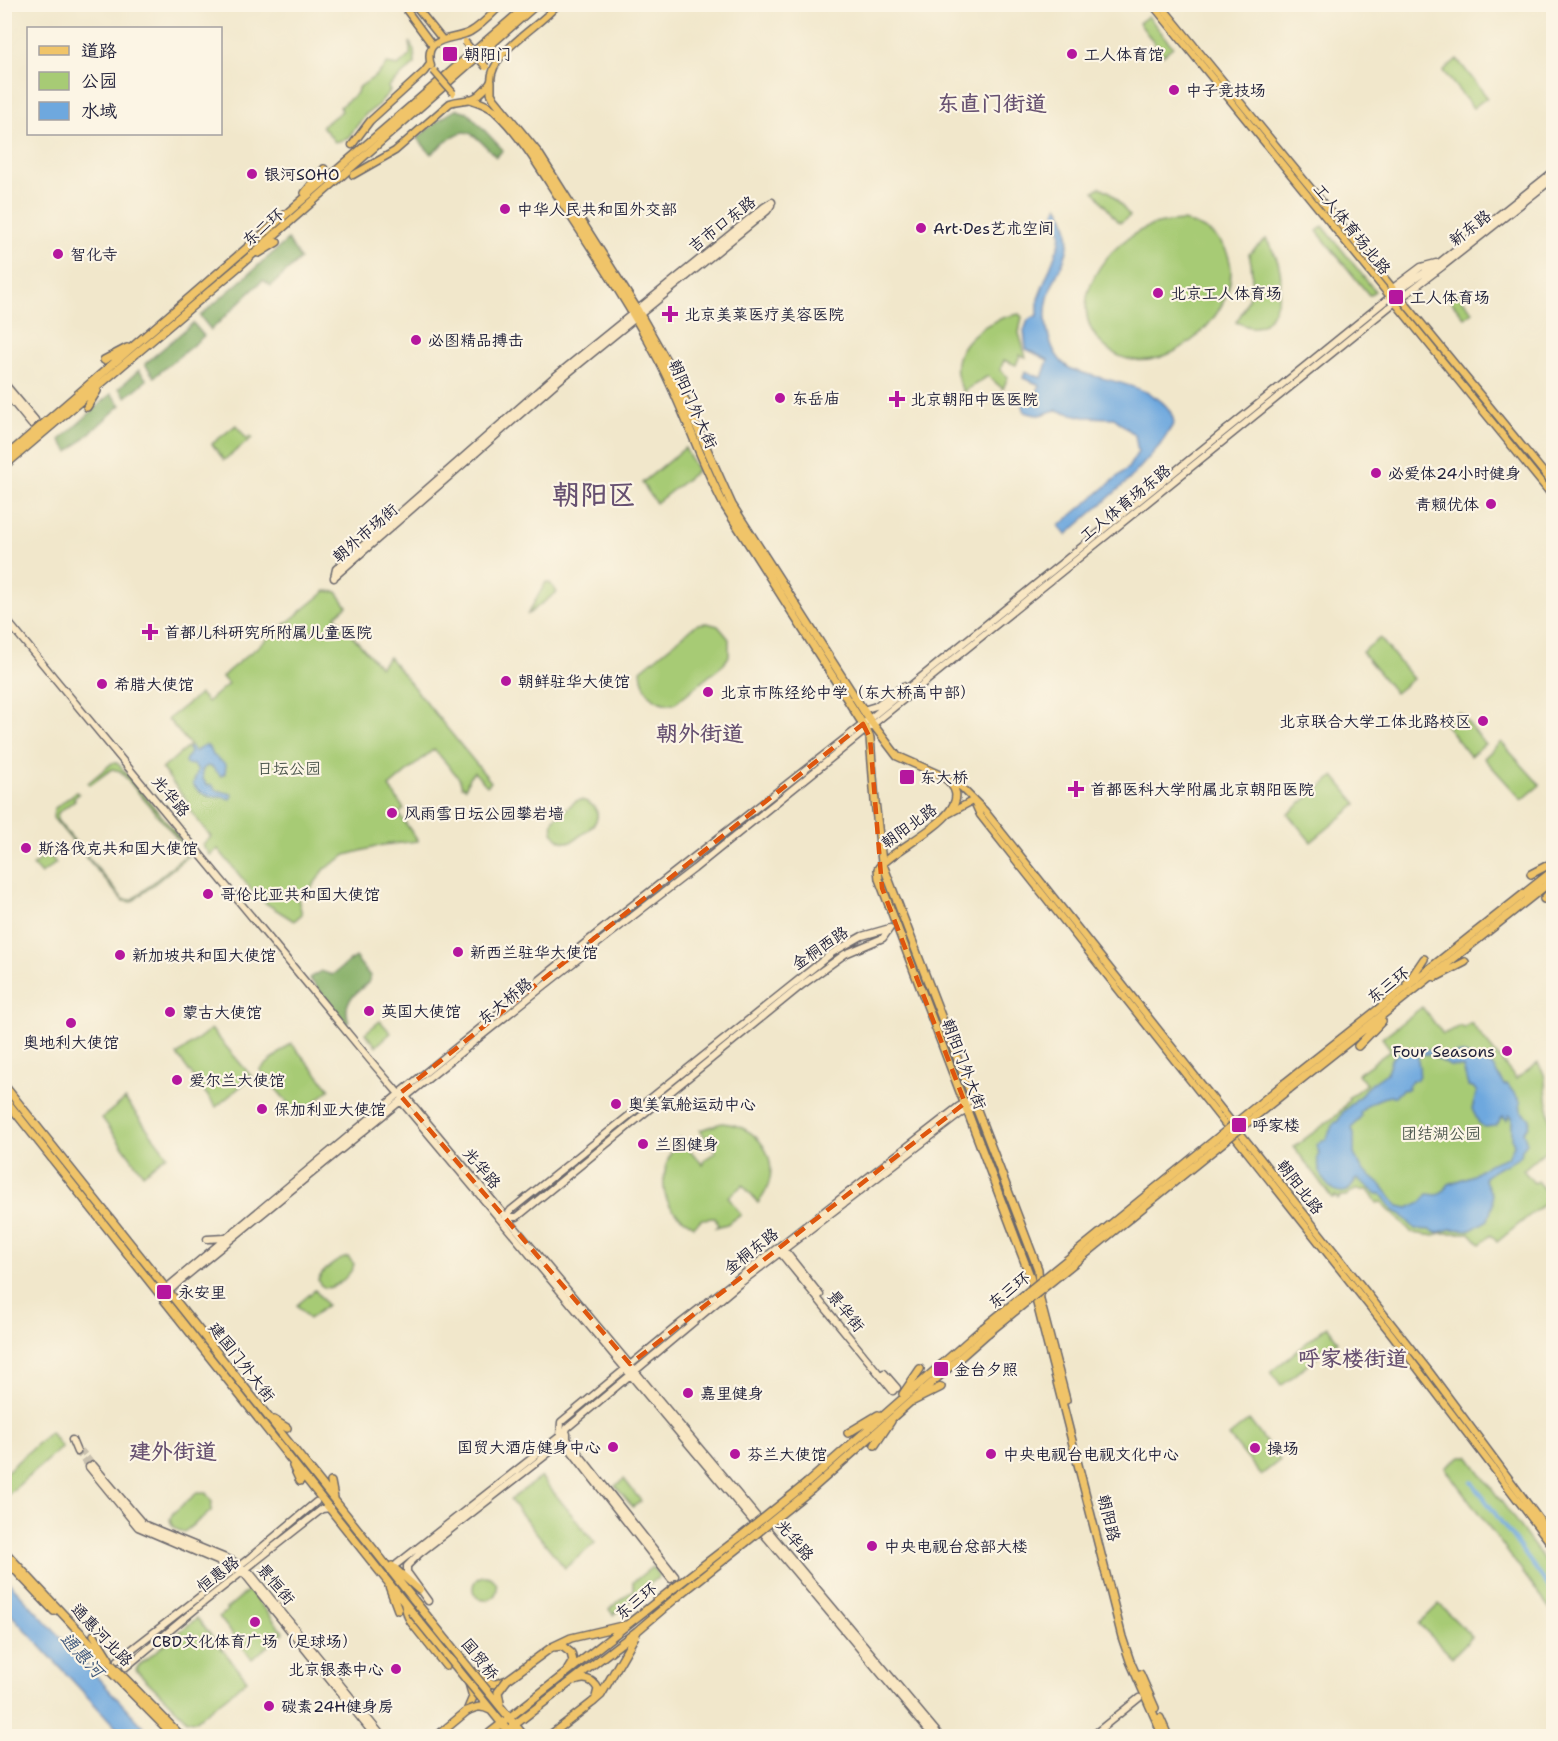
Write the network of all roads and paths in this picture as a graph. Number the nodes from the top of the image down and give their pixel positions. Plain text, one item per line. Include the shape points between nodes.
1 (402, 4) edge
2 (414, 4) edge
3 (502, 4) edge
4 (529, 4) edge
5 (558, 4) edge
6 (1152, 4) edge
7 (1160, 4) edge
8 (543, 5) edge
9 (459, 36) junction
10 (442, 39) junction
11 (433, 46) junction
12 (430, 64) junction
13 (491, 78) junction
14 (461, 99) junction
15 (470, 99) junction
16 (352, 145) dead end
17 (324, 169) dead end
18 (1554, 171) edge
19 (352, 175) dead end
20 (1554, 178) edge
21 (293, 208) junction
22 (277, 242) dead end
23 (237, 268) junction
24 (1397, 293) junction
25 (1392, 300) junction
26 (636, 313) junction
27 (139, 341) junction
28 (104, 360) dead end
29 (4, 383) edge
30 (102, 384) junction
31 (4, 391) edge
32 (87, 406) dead end
33 (4, 458) edge
34 (4, 466) edge
35 (1554, 485) edge
36 (1554, 498) edge
37 (4, 617) edge
38 (917, 680) junction
39 (863, 710) junction
40 (868, 724) junction
41 (948, 780) junction
42 (974, 800) junction
43 (950, 813) junction
44 (882, 862) junction
45 (1554, 862) edge
46 (1554, 870) edge
47 (1532, 874) dead end
48 (1554, 879) edge
49 (1554, 888) edge
50 (1544, 899) dead end
51 (1424, 959) dead end
52 (1465, 962) dead end
53 (1421, 986) junction
54 (1403, 991) junction
55 (1398, 1004) junction
56 (1358, 1046) dead end
57 (4, 1084) edge
58 (1287, 1086) junction
59 (402, 1097) junction
60 (4, 1098) edge
61 (973, 1099) junction
62 (968, 1107) junction
63 (506, 1217) junction
64 (226, 1238) junction
65 (207, 1239) dead end
66 (780, 1249) junction
67 (165, 1292) junction
68 (1038, 1302) junction
69 (629, 1369) junction
70 (920, 1369) dead end
71 (941, 1387) dead end
72 (895, 1390) dead end
73 (898, 1406) junction
74 (268, 1417) junction
75 (561, 1422) junction
76 (287, 1428) dead end
77 (567, 1428) junction
78 (848, 1433) dead end
79 (561, 1439) junction
80 (875, 1445) dead end
81 (288, 1455) junction
82 (91, 1466) tunnel mouth
83 (300, 1481) dead end
84 (331, 1482) dead end
85 (809, 1486) junction
86 (334, 1500) junction
87 (316, 1502) dead end
88 (331, 1508) junction
89 (307, 1509) junction
90 (285, 1539) junction
91 (1554, 1539) edge
92 (1554, 1548) edge
93 (4, 1551) edge
94 (377, 1552) junction
95 (4, 1558) edge
96 (397, 1564) dead end
97 (238, 1566) junction
98 (244, 1570) junction
99 (386, 1578) junction
100 (419, 1590) dead end
101 (414, 1600) joint
102 (428, 1601) dead end
103 (404, 1602) junction
104 (398, 1610) dead end
105 (411, 1611) joint
106 (629, 1625) junction
107 (74, 1629) junction
108 (638, 1631) junction
109 (94, 1635) dead end
110 (147, 1638) junction
111 (552, 1647) junction
112 (136, 1658) junction
113 (118, 1660) dead end
114 (446, 1666) dead end
115 (126, 1667) dead end
116 (470, 1669) junction
117 (117, 1671) junction
118 (467, 1679) junction
119 (507, 1680) junction
120 (559, 1680) junction
121 (565, 1687) junction
122 (1142, 1698) junction
123 (593, 1702) junction
124 (467, 1711) junction
125 (503, 1711) junction
126 (496, 1715) junction
127 (521, 1734) edge
128 (549, 1735) edge
129 (512, 1736) edge
130 (174, 1737) edge
131 (183, 1737) edge
132 (375, 1737) edge
133 (382, 1737) edge
134 (437, 1737) edge
135 (486, 1737) edge
136 (500, 1737) edge
137 (531, 1737) edge
138 (933, 1737) edge
139 (940, 1737) edge
140 (1092, 1737) edge
141 (1098, 1737) edge
142 (1163, 1737) edge
143 (1168, 1737) edge

1 - 11 main road
2 - 10 main road
3 - 9 main road via 478,26
4 - 21 highway, 东二环
5 - 13 main road via 496,61
6 - 25 main road, 工人体育场北路
7 - 24 main road, 工人体育场北路
8 - 23 highway, 东二环
9 - 10 main road
9 - 13 main road, bridge
10 - 11 main road
11 - 12 main road
12 - 14 main road, bridge
12 - 16 main road via 370,121
13 - 15 main road
13 - 26 highway, 朝阳门外大街 via 494,99 539,154
14 - 15 main road
14 - 19 main road via 450,103 395,151
15 - 26 highway, 朝阳门外大街 via 494,110 527,151
17 - 21 highway
18 - 24 main road, 新东路 via 1440,262 1421,267
20 - 24 main road, 新东路
21 - 27 highway, 东二环
22 - 23 highway
23 - 30 highway, 东二环
24 - 25 main road
24 - 35 main road, 工人体育场北路
25 - 36 main road, 工人体育场北路
25 - 38 main road, 工人体育场东路
25 - 40 main road, 工人体育场东路
26 - 26 main road, 吉市口东路 via 767,211 772,202 764,207
26 - 26 main road, 朝外市场街 via 553,378 336,569 333,578
26 - 39 highway, 朝阳门外大街 via 671,369 732,506
26 - 40 highway, 朝阳门外大街 via 724,505
27 - 28 highway
27 - 33 highway, 东二环
29 - 31 main road via 33,422
30 - 32 highway
30 - 34 highway, 东二环
37 - 59 main road, 光华路
38 - 39 main road via 872,709
38 - 40 main road, 工人体育场东路
39 - 40 highway, 朝阳门外大街
40 - 41 highway, 朝阳北路 via 897,756
40 - 44 highway, 朝阳门外大街
40 - 59 main road, 东大桥路 via 694,869
41 - 42 main road, 朝阳北路
41 - 43 highway, 朝阳北路 via 957,799
42 - 43 main road
42 - 91 main road, 朝阳北路 via 1404,1339
42 - 92 main road, 朝阳北路 via 985,822 1392,1335
43 - 44 highway, 朝阳北路
44 - 61 highway, 朝阳门外大街
44 - 62 highway, 朝阳门外大街 via 878,869 882,888
45 - 47 highway
46 - 54 highway, 东三环
48 - 53 highway, 东三环
49 - 50 highway
51 - 54 highway
52 - 53 highway
53 - 55 highway, 东三环
54 - 58 highway, 东三环
55 - 56 highway
55 - 58 highway, 东三环
57 - 67 highway, 建国门外大街
58 - 73 highway, 东三环, bridge
59 - 63 main road, 光华路
59 - 64 main road, 东大桥路
59 - 67 main road, 东大桥路
59 - 69 main road, 光华路
60 - 67 highway, 建国门外大街
61 - 62 main road, 金桐东路
61 - 68 highway, 朝阳门外大街 via 1038,1269
62 - 66 main road, 金桐东路
62 - 68 highway, 朝阳门外大街
63 - 63 main road, 金桐西路 via 517,1217 811,978 850,951 883,938 890,928 862,936 832,952
63 - 69 main road, 光华路
64 - 65 main road
64 - 67 main road, 东大桥路
66 - 69 main road, 金桐东路
66 - 72 main road, 景华街
67 - 74 highway, 建国门外大街
67 - 81 highway, 建国门外大街
68 - 122 highway, 朝阳路 via 1122,1637
68 - 143 highway, 朝阳路 via 1125,1636
69 - 75 main road, 金桐东路
69 - 77 main road, 金桐东路
69 - 138 main road, 光华路
69 - 139 main road, 光华路
70 - 73 highway
71 - 73 highway
73 - 78 highway
73 - 80 highway
73 - 85 highway, 东三环
74 - 76 highway
74 - 86 highway, 建国门外大街
75 - 77 main road
75 - 79 main road
77 - 79 main road
77 - 79 main road via 567,1439 673,1577
79 - 96 main road
79 - 102 main road via 407,1566 407,1572
81 - 83 highway
81 - 88 highway, 建国门外大街
82 - 97 main road, 景恒街 via 143,1524
84 - 86 highway
85 - 106 highway, 东三环, bridge
85 - 108 highway, 东三环, bridge
86 - 94 highway, 建国门外大街
87 - 89 main road, 恒惠路
88 - 90 main road, 恒惠路 via 322,1509
88 - 99 highway, 建国门外大街
89 - 90 main road via 309,1517
89 - 97 main road, 恒惠路
90 - 98 main road, 恒惠路
93 - 107 highway, 通惠河北路
94 - 100 highway
94 - 101 highway, 建国门外大街
95 - 107 highway, 通惠河北路
97 - 98 main road, 景恒街
97 - 110 main road, 恒惠路
98 - 112 main road, 恒惠路
98 - 132 main road, 景恒街
98 - 133 main road, 景恒街
99 - 103 highway, 建国门外大街
99 - 104 highway
101 - 116 highway, 国贸桥, bridge
103 - 105 highway, 建国门外大街
103 - 114 highway via 411,1622
105 - 118 highway, 国贸桥, bridge
106 - 111 highway, bridge via 571,1638
106 - 120 highway, 东三环, bridge
107 - 117 highway, 通惠河北路
107 - 130 highway, 通惠河北路
108 - 121 highway, 东三环, bridge
108 - 123 highway, bridge via 601,1695
109 - 117 highway
110 - 112 main road via 131,1653
110 - 113 main road, 恒惠路
111 - 119 highway
111 - 120 highway, bridge via 565,1647 573,1657
112 - 115 main road, 恒惠路
116 - 119 highway, bridge via 488,1683
116 - 125 highway, 国贸桥, bridge
117 - 131 highway, 通惠河北路
118 - 124 highway, bridge via 473,1697
118 - 126 highway, 国贸桥, bridge
119 - 125 highway, bridge via 498,1692
120 - 135 highway, 东三环, bridge
121 - 123 highway, bridge via 576,1680 590,1680 598,1689
121 - 136 highway, 东三环, bridge
122 - 140 main road
122 - 141 main road
122 - 142 highway, 朝阳路
123 - 128 highway
124 - 126 highway, bridge via 477,1706
124 - 134 highway
125 - 127 highway, 国贸桥, bridge
126 - 129 highway, 国贸桥, bridge
127 - 137 highway, bridge

